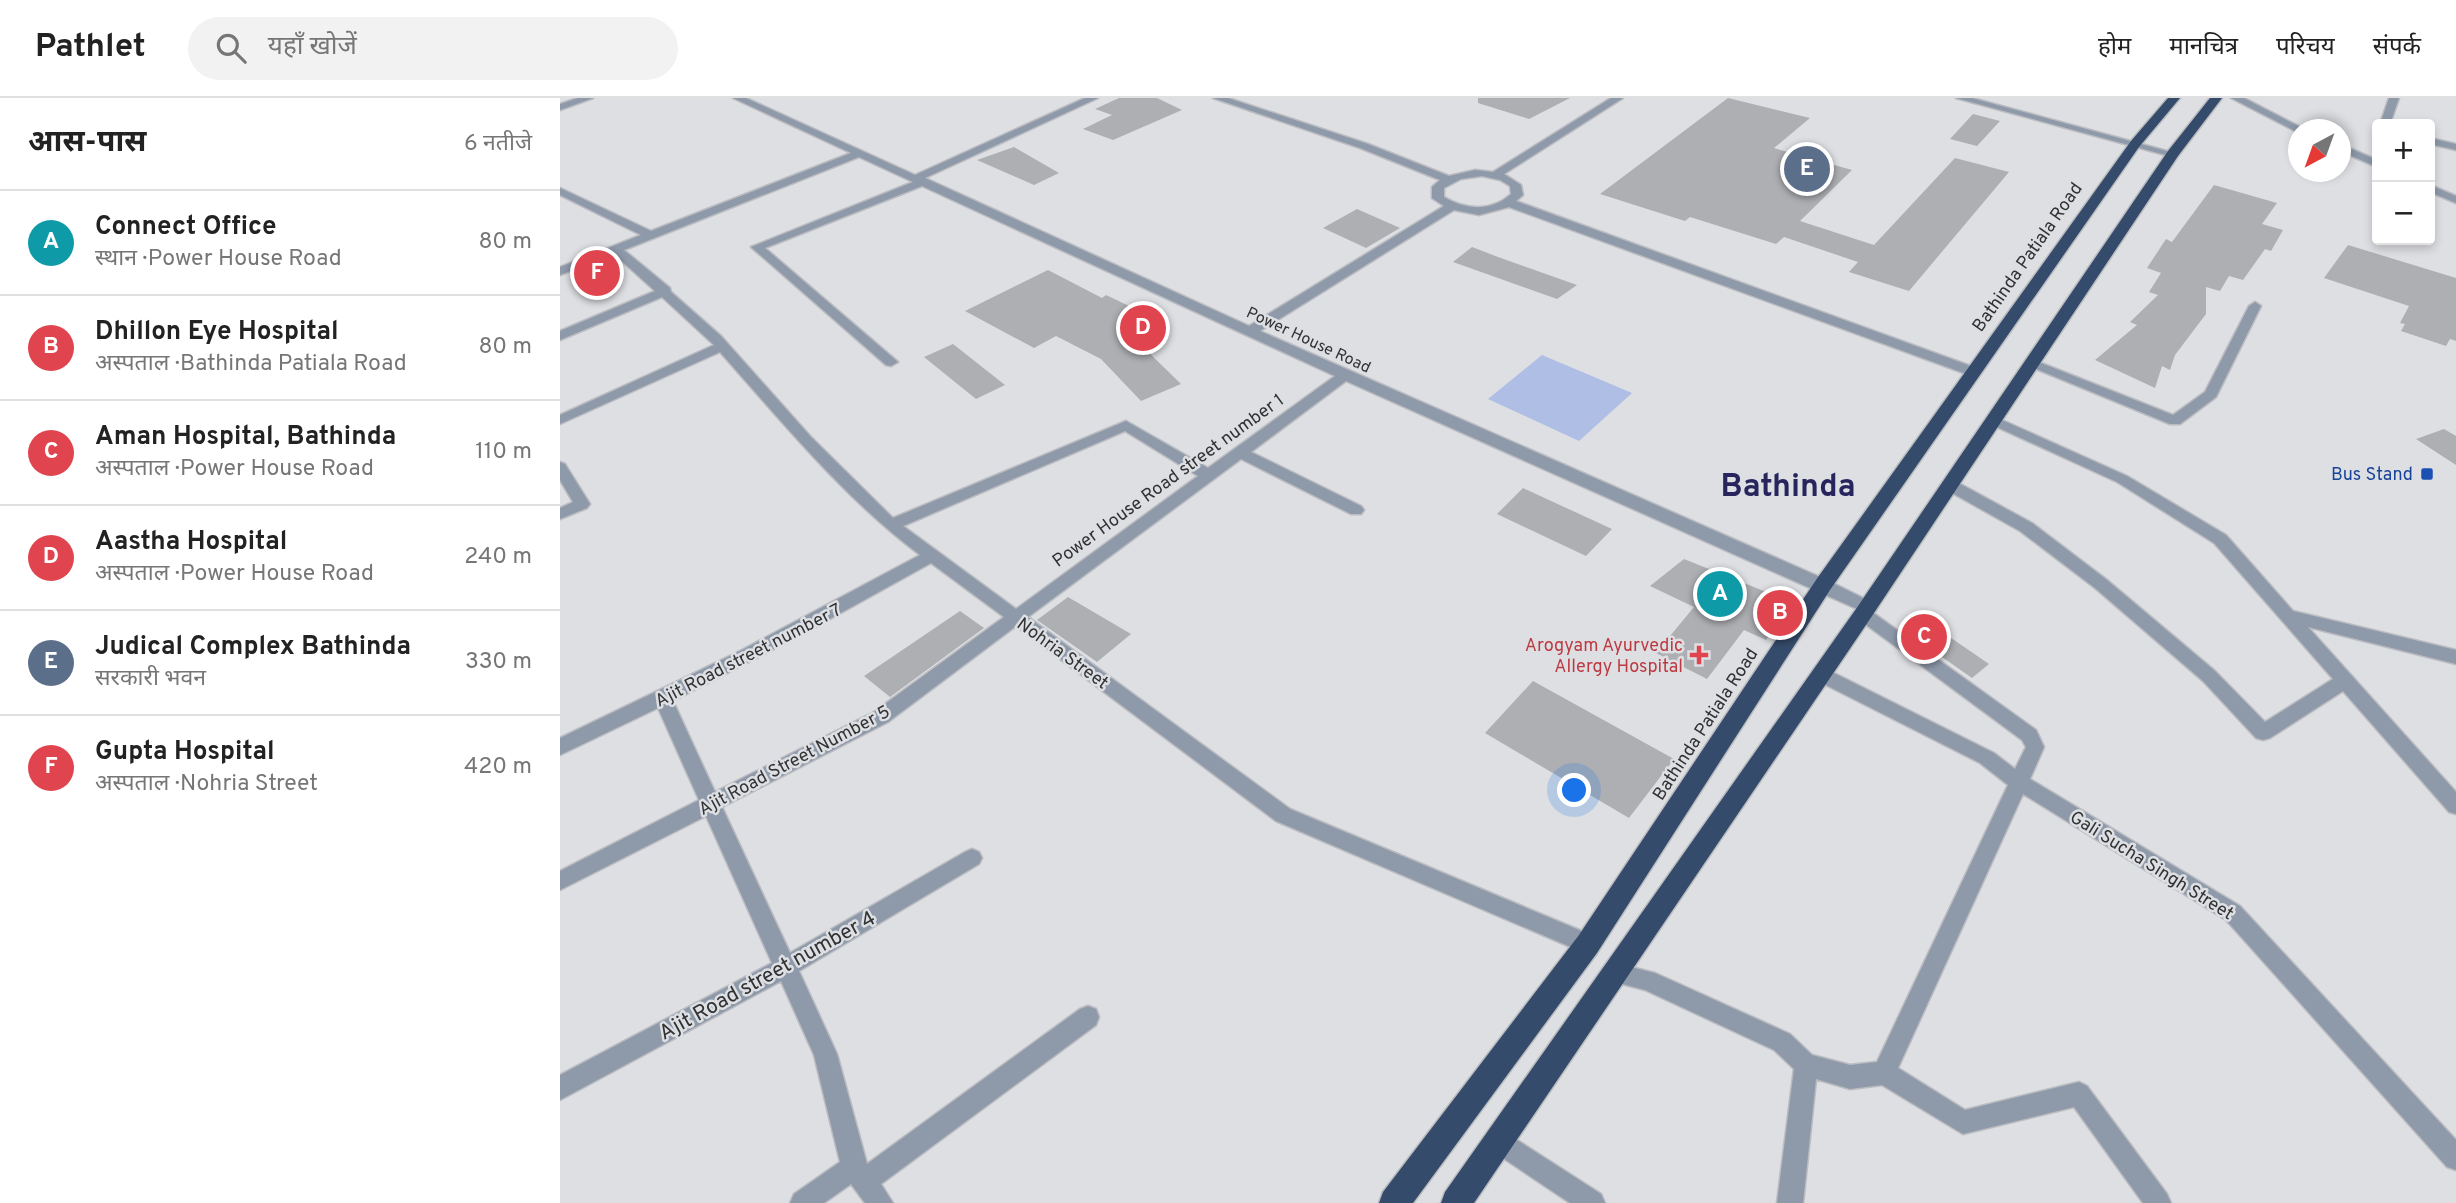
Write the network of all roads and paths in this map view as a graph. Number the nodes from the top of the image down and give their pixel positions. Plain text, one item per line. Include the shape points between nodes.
1 (588, 98) edge
2 (738, 98) edge
3 (1093, 98) edge
4 (1219, 98) edge
5 (1618, 98) edge
6 (1961, 98) edge
7 (2174, 98) edge
8 (2216, 98) edge
9 (2236, 98) edge
10 (2394, 98) edge
11 (560, 107) edge
12 (2387, 119) edge
13 (2288, 124) edge
14 (2435, 142) edge
15 (2135, 144) junction
16 (2456, 147) edge
17 (861, 153) junction
18 (2351, 153) edge
19 (2173, 154) junction
20 (2372, 162) edge
21 (1495, 174) junction
22 (1447, 179) junction
23 (920, 180) junction
24 (2435, 190) edge
25 (560, 191) edge
26 (2456, 200) edge
27 (1510, 204) junction
28 (1451, 207) junction
29 (650, 235) junction
30 (616, 249) junction
31 (560, 271) edge
32 (666, 291) junction
33 (2255, 306) dead end
34 (1251, 331) junction
35 (560, 335) edge
36 (722, 345) junction
37 (891, 362) dead end
38 (2031, 364) junction
39 (1974, 372) junction
40 (1345, 375) junction
41 (560, 420) edge
42 (1993, 420) junction
43 (1239, 452) junction
44 (560, 467) edge
45 (1208, 475) junction
46 (1950, 485) junction
47 (1356, 510) dead end
48 (560, 514) edge
49 (891, 525) junction
50 (932, 555) junction
51 (1823, 585) junction
52 (1865, 611) junction
53 (2286, 615) junction
54 (1014, 617) junction
55 (2456, 657) edge
56 (1822, 674) junction
57 (2344, 681) junction
58 (663, 699) junction
59 (560, 747) edge
60 (2017, 781) junction
61 (709, 804) junction
62 (2456, 806) edge
63 (972, 858) dead end
64 (560, 881) edge
65 (1588, 944) junction
66 (784, 968) junction
67 (1615, 973) junction
68 (1088, 1017) dead end
69 (1806, 1065) junction
70 (1884, 1073) junction
71 (560, 1088) edge
72 (1500, 1140) junction
73 (2456, 1158) edge
74 (859, 1174) junction
75 (803, 1203) edge
76 (880, 1203) edge
77 (1394, 1203) edge
78 (1456, 1203) edge
79 (1592, 1203) edge
80 (1790, 1203) edge
81 (2158, 1203) edge

1 - 11 street
2 - 17 street, Power House Road
3 - 23 street
4 - 22 street
5 - 21 street
6 - 15 street
7 - 15 highway, Bathinda Patiala Road
8 - 19 highway
9 - 13 street
10 - 12 street
14 - 16 street
15 - 19 street
15 - 39 highway, Bathinda Patiala Road
17 - 23 street, Power House Road
17 - 29 street
18 - 20 street
19 - 38 highway
21 - 22 street
21 - 27 street via 1515,185 1517,195
22 - 28 street via 1438,187 1438,198
23 - 34 street, Power House Road
23 - 37 street via 757,247
24 - 26 street
25 - 29 street
27 - 28 street via 1491,211
27 - 39 street
28 - 34 street
29 - 30 street
30 - 31 street
30 - 32 street, Nohria Street
32 - 35 street
32 - 36 street, Nohria Street
33 - 38 street via 2211,394 2175,421
34 - 40 street, Power House Road
36 - 41 street
36 - 49 street, Nohria Street via 806,440
38 - 42 highway
39 - 51 highway, Bathinda Patiala Road
40 - 43 street, Power House Road street number 1
40 - 51 street, Power House Road
42 - 46 highway
42 - 53 street via 2122,479 2220,539
43 - 45 street, Power House Road street number 1
43 - 47 street
44 - 48 street via 582,504
45 - 49 street via 1126,425
45 - 54 street, Power House Road street number 1
46 - 52 highway
46 - 57 street via 2025,527 2101,584 2209,676 2263,733
49 - 50 street, Nohria Street
50 - 54 street, Nohria Street
50 - 58 street, Ajit Road street number 7 via 832,613
51 - 52 street, Power House Road
51 - 65 highway, Bathinda Patiala Road
52 - 56 highway
52 - 60 street, Power House Road via 2029,735 2035,747
53 - 55 street
53 - 57 street
54 - 61 street, Ajit Road Street Number 5 via 881,717
54 - 65 street, Nohria Street via 1283,815
56 - 60 street, Gali Sucha Singh Street via 1987,758
56 - 67 highway
57 - 62 street
58 - 59 street, Ajit Road street number 7
58 - 61 street
60 - 70 street
60 - 73 street, Gali Sucha Singh Street via 2233,913
61 - 64 street, Ajit Road Street Number 5
61 - 66 street
63 - 66 street, Ajit Road street number 4
65 - 77 highway, Bathinda Patiala Road
66 - 71 street, Ajit Road street number 4
66 - 74 street via 825,1054
67 - 69 street via 1647,980 1782,1042
67 - 72 highway
68 - 74 street
69 - 70 street via 1850,1077
69 - 80 street
70 - 81 street via 1963,1122 2079,1094
72 - 78 highway
72 - 79 street
74 - 75 street
74 - 76 street

